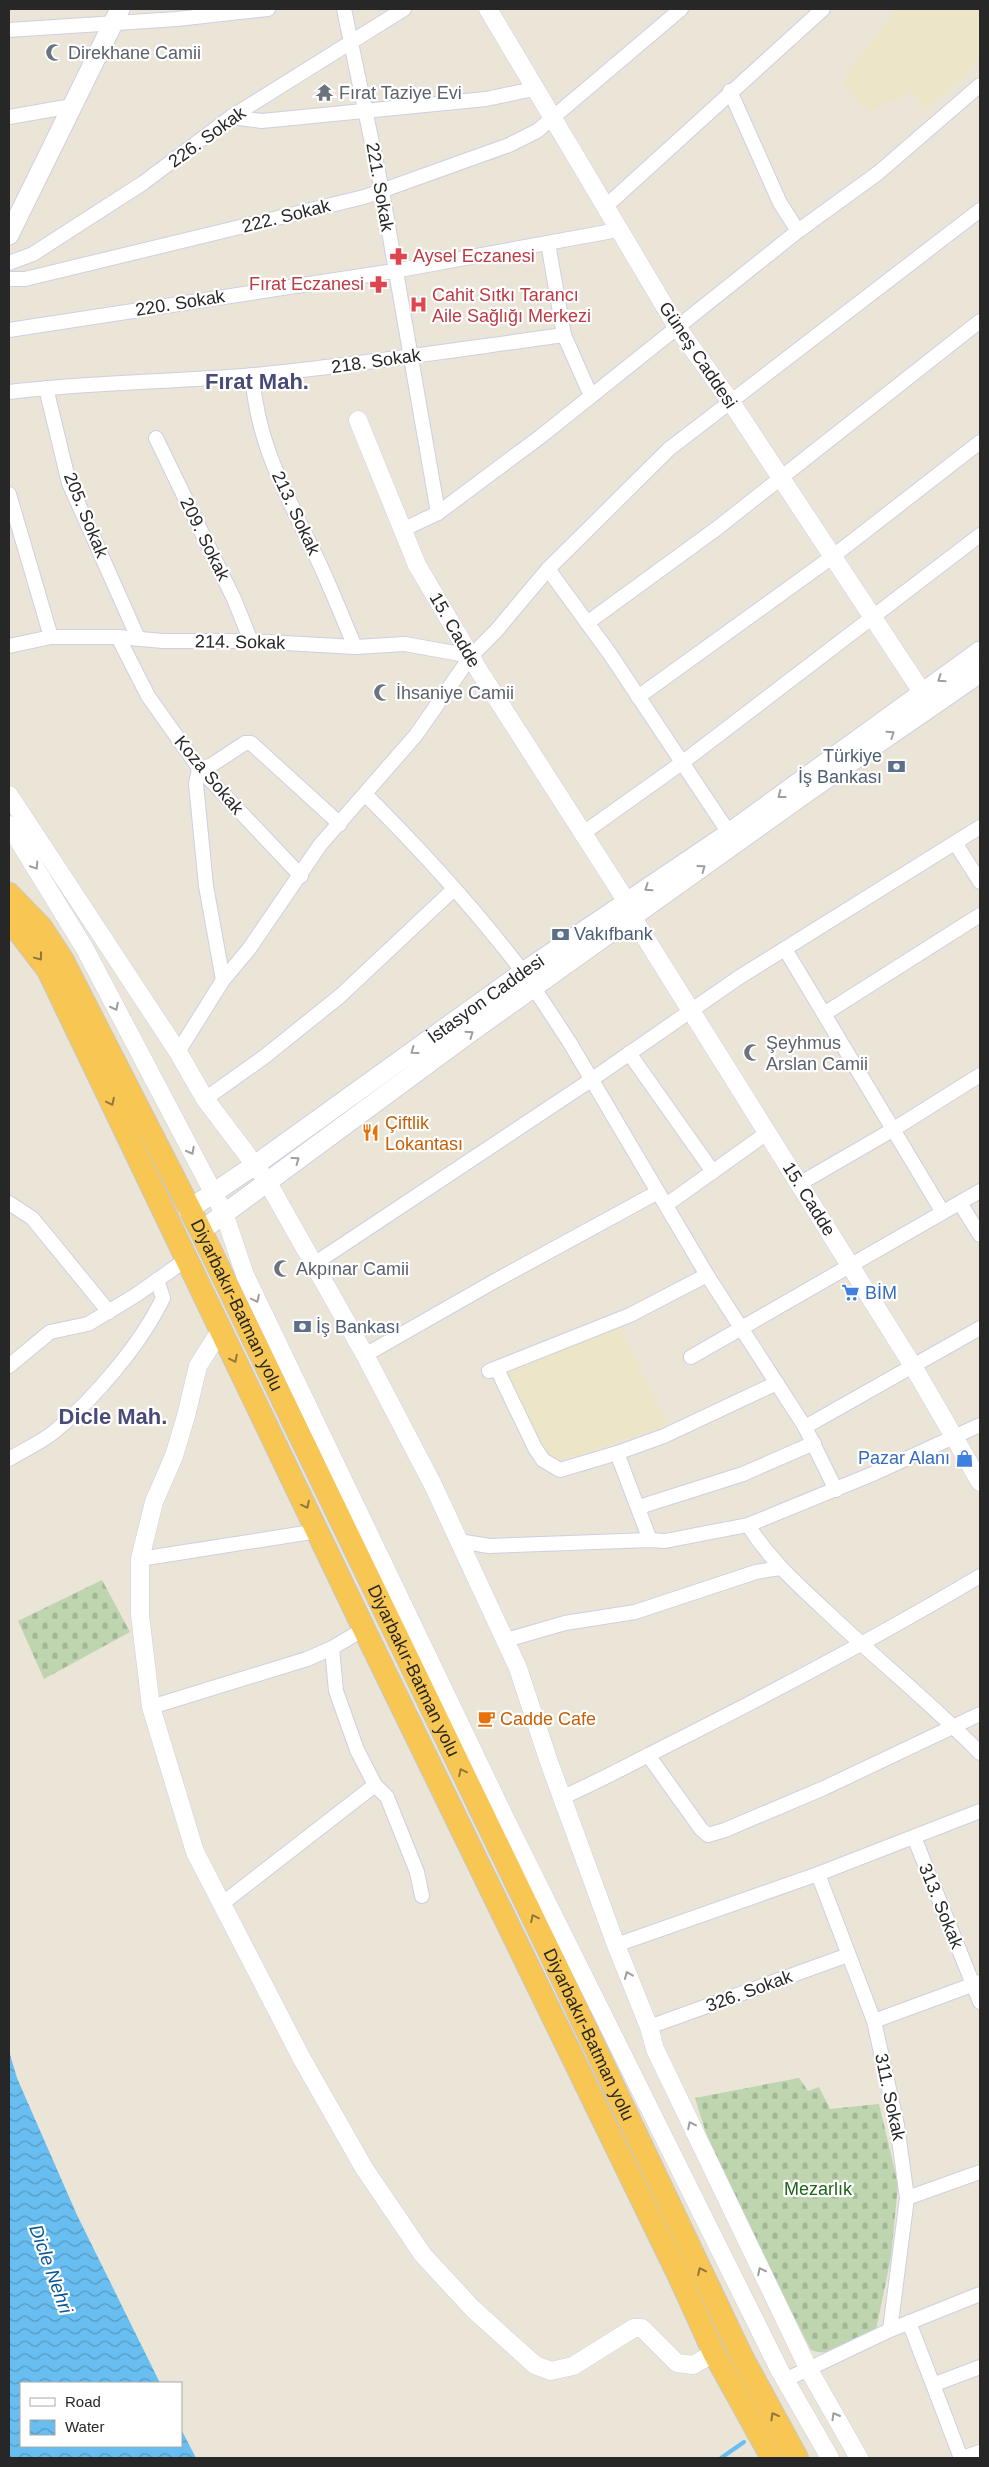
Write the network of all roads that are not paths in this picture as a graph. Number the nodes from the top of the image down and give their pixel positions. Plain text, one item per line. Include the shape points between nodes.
1 (268, 9) edge
2 (344, 9) edge
3 (404, 9) edge
4 (488, 9) edge
5 (681, 9) edge
6 (822, 9) edge
7 (117, 15) edge
8 (9, 30) edge
9 (352, 43) junction
10 (980, 85) edge
11 (534, 89) junction
12 (730, 91) junction
13 (72, 106) junction
14 (366, 110) junction
15 (9, 117) edge
16 (231, 117) junction
17 (552, 118) junction
18 (382, 191) junction
19 (605, 207) junction
20 (980, 210) edge
21 (618, 230) junction
22 (798, 231) junction
23 (9, 235) edge
24 (548, 243) junction
25 (9, 263) edge
26 (394, 271) junction
27 (9, 280) edge
28 (980, 321) edge
29 (677, 327) junction
30 (9, 330) edge
31 (564, 335) junction
32 (410, 356) junction
33 (252, 375) junction
34 (46, 388) junction
35 (9, 392) edge
36 (591, 396) junction
37 (731, 402) junction
38 (358, 420) dead end
39 (156, 438) dead end
40 (980, 442) edge
41 (780, 477) junction
42 (9, 494) edge
43 (438, 513) junction
44 (402, 530) junction
45 (980, 535) edge
46 (832, 558) junction
47 (548, 569) junction
48 (874, 617) junction
49 (587, 623) junction
50 (118, 636) junction
51 (51, 637) junction
52 (138, 638) junction
53 (251, 641) junction
54 (9, 646) edge
55 (355, 646) junction
56 (980, 651) edge
57 (470, 656) junction
58 (978, 680) edge
59 (922, 692) junction
60 (638, 698) junction
61 (683, 762) junction
62 (199, 768) junction
63 (9, 796) edge
64 (366, 796) junction
65 (340, 824) junction
66 (9, 825) edge
67 (980, 827) edge
68 (730, 833) junction
69 (582, 834) junction
70 (956, 844) junction
71 (301, 876) junction
72 (980, 882) edge
73 (454, 889) junction
74 (9, 894) edge
75 (630, 910) junction
76 (980, 915) edge
77 (9, 919) edge
78 (785, 949) junction
79 (523, 972) junction
80 (222, 980) junction
81 (534, 988) junction
82 (690, 1011) junction
83 (824, 1014) junction
84 (178, 1052) junction
85 (629, 1054) junction
86 (980, 1075) edge
87 (591, 1080) junction
88 (205, 1099) junction
89 (894, 1129) junction
90 (767, 1132) junction
91 (255, 1165) junction
92 (713, 1172) junction
93 (267, 1181) junction
94 (799, 1184) junction
95 (980, 1190) edge
96 (213, 1192) junction
97 (658, 1192) junction
98 (9, 1203) edge
99 (960, 1203) junction
100 (666, 1205) junction
101 (188, 1210) junction
102 (942, 1211) junction
103 (224, 1213) junction
104 (200, 1231) junction
105 (980, 1235) edge
106 (187, 1259) junction
107 (314, 1264) junction
108 (850, 1266) junction
109 (707, 1275) junction
110 (157, 1280) junction
111 (109, 1312) junction
112 (742, 1327) junction
113 (980, 1328) edge
114 (220, 1331) junction
115 (365, 1355) junction
116 (691, 1357) dead end
117 (9, 1366) edge
118 (913, 1366) junction
119 (777, 1383) junction
120 (980, 1425) edge
121 (804, 1427) junction
122 (953, 1438) junction
123 (814, 1443) junction
124 (617, 1453) junction
125 (9, 1459) edge
126 (980, 1482) edge
127 (836, 1490) junction
128 (639, 1507) junction
129 (748, 1525) junction
130 (318, 1531) junction
131 (650, 1540) junction
132 (459, 1541) junction
133 (140, 1559) junction
134 (780, 1568) junction
135 (980, 1576) edge
136 (364, 1629) junction
137 (506, 1640) junction
138 (862, 1645) junction
139 (332, 1648) junction
140 (151, 1707) junction
141 (980, 1714) edge
142 (954, 1727) junction
143 (980, 1753) edge
144 (648, 1755) junction
145 (375, 1785) junction
146 (563, 1797) junction
147 (980, 1811) edge
148 (914, 1838) junction
149 (818, 1874) junction
150 (422, 1896) dead end
151 (223, 1903) junction
152 (616, 1945) junction
153 (848, 1955) junction
154 (976, 1983) edge
155 (980, 2002) edge
156 (874, 2022) junction
157 (649, 2027) junction
158 (980, 2172) edge
159 (907, 2198) junction
160 (980, 2294) edge
161 (909, 2322) junction
162 (890, 2330) junction
163 (714, 2354) junction
164 (980, 2367) edge
165 (809, 2370) junction
166 (785, 2380) junction
167 (935, 2384) junction
168 (980, 2452) edge
169 (772, 2458) edge
170 (798, 2458) edge
171 (830, 2458) edge
172 (859, 2458) edge
173 (961, 2458) edge

1 - 7 street via 177,18
2 - 9 street, 221. Sokak
3 - 9 street, 226. Sokak
4 - 11 street, Güneş Caddesi
5 - 17 street, 222. Sokak
6 - 12 street
7 - 8 street
7 - 13 main road
9 - 14 street, 221. Sokak
9 - 16 street, 226. Sokak
10 - 22 street via 878,173
11 - 14 street via 486,99
11 - 17 street, Güneş Caddesi
12 - 19 street
12 - 22 street via 780,203
13 - 15 street
13 - 23 main road
14 - 16 street via 262,122
14 - 18 street, 221. Sokak
16 - 25 street, 226. Sokak via 143,183 33,254
17 - 18 street, 222. Sokak via 537,131 509,145
17 - 19 street, Güneş Caddesi
18 - 26 street, 221. Sokak
18 - 27 street, 222. Sokak
19 - 21 street, Güneş Caddesi
20 - 37 street
21 - 24 street, 220. Sokak
21 - 29 street, Güneş Caddesi
22 - 29 street
24 - 26 street, 220. Sokak
24 - 31 street
26 - 30 street, 220. Sokak
26 - 32 street, 221. Sokak
28 - 41 street
29 - 36 street
29 - 37 street, Güneş Caddesi
31 - 32 street, 218. Sokak
31 - 36 street
32 - 33 street, 218. Sokak
32 - 43 street, 221. Sokak
33 - 34 street, 218. Sokak
33 - 55 street, 213. Sokak via 262,438
34 - 35 street, 218. Sokak
34 - 52 street, 205. Sokak via 69,483
36 - 43 street
37 - 41 street, Güneş Caddesi
37 - 47 street via 669,449
38 - 44 street, 15. Cadde
39 - 53 street, 209. Sokak
40 - 46 street
41 - 46 street, Güneş Caddesi
41 - 49 street via 716,529
42 - 51 street
43 - 44 street
44 - 57 street, 15. Cadde via 417,564
45 - 48 street
46 - 48 street, Güneş Caddesi
46 - 60 street
47 - 49 street
47 - 57 street via 496,631
48 - 59 street, Güneş Caddesi
48 - 61 street
49 - 60 street
50 - 51 street, 214. Sokak
50 - 52 street, 214. Sokak
50 - 62 street, Koza Sokak via 148,696
51 - 54 street, 214. Sokak
52 - 53 street, 214. Sokak
53 - 55 street, 214. Sokak
55 - 57 street, 214. Sokak via 405,644
56 -> 59 main road, İstasyon Caddesi
57 - 64 street via 416,735
57 - 69 street, 15. Cadde
75 -> 58 main road, İstasyon Caddesi
59 -> 68 main road, İstasyon Caddesi
60 - 61 street
61 - 68 street
61 - 69 street
62 - 65 street via 210,766 251,743
62 - 71 street, Koza Sokak
62 - 80 street via 196,784 206,886
63 - 84 street
64 - 65 street
64 - 73 street via 410,838
65 - 71 street via 320,846
66 -> 96 street via 85,949
67 - 70 street
68 -> 75 main road, İstasyon Caddesi
69 - 75 street, 15. Cadde
70 - 72 street
70 - 78 street
71 - 80 street
73 - 79 street
73 - 88 street via 340,996
74 - 101 highway, Diyarbakır-Batman yolu via 41,927 62,959
75 - 79 main road, İstasyon Caddesi
75 - 81 main road, İstasyon Caddesi
75 - 82 street, 15. Cadde
76 - 83 street
77 -> 106 highway, Diyarbakır-Batman yolu via 48,970
78 - 82 street
78 - 83 street
79 -> 91 main road, İstasyon Caddesi
80 - 84 street
81 - 87 street
93 -> 81 main road, İstasyon Caddesi
82 - 85 street
82 - 90 street, 15. Cadde
83 - 89 street
84 - 88 street
85 - 87 street
85 - 92 street
86 - 89 street
87 - 97 street
87 - 107 street
88 - 91 street
89 - 94 street
89 - 102 street
90 - 92 street
90 - 94 street, 15. Cadde
91 - 93 street
91 - 96 main road, İstasyon Caddesi
92 - 100 street
93 - 103 main road, İstasyon Caddesi
93 - 107 street
94 - 108 street, 15. Cadde
95 - 99 street
96 - 101 main road, İstasyon Caddesi
96 - 103 street
97 - 100 street
97 - 115 street
98 - 111 street via 32,1218
99 - 102 street
99 - 105 street
100 - 109 street
101 - 104 highway, Diyarbakır-Batman yolu
102 - 108 street
103 - 104 main road, İstasyon Caddesi
103 -> 166 street via 245,1276 506,1820
170 -> 104 highway, Diyarbakır-Batman yolu via 742,2357
106 - 110 street
106 - 114 highway, Diyarbakır-Batman yolu
107 - 115 street
108 - 112 street
108 - 118 street, 15. Cadde
109 - 112 street
109 - 124 street via 630,1315 493,1370 534,1448 550,1466 560,1470
110 - 111 street
110 - 125 street via 163,1298 114,1372 54,1432
111 - 117 street via 88,1324 50,1332
112 - 116 street
112 - 119 street
113 - 118 street
114 -> 130 highway, Diyarbakır-Batman yolu
114 - 133 street via 198,1366 174,1456 154,1502
115 - 132 street
118 - 121 street
118 - 122 street, 15. Cadde
119 - 121 street
119 - 124 street via 664,1436
120 - 122 street
121 - 123 street
122 - 126 street, 15. Cadde
122 - 127 street
123 - 127 street
123 - 128 street via 743,1474
124 - 128 street
127 - 129 street
128 - 131 street
129 - 131 street via 665,1542
129 - 134 street
130 - 133 street
130 - 136 highway, Diyarbakır-Batman yolu
131 - 132 street via 489,1546
132 - 137 street
133 - 140 street via 140,1615
134 - 137 street via 756,1572 635,1612 565,1623
134 - 138 street
135 - 138 street
136 - 139 street
136 - 163 highway, Diyarbakır-Batman yolu
137 - 146 street
138 - 142 street
138 - 144 street
139 - 140 street
139 - 145 street via 336,1691 357,1750
140 - 151 street via 196,1852
141 - 142 street
142 - 143 street
142 - 144 street via 824,1788 708,1835
144 - 146 street
145 - 150 street via 387,1797 417,1872
145 - 151 street
146 - 152 street
147 - 148 street
148 - 149 street
148 - 154 street, 313. Sokak
149 - 152 street
149 - 153 street, 311. Sokak
151 - 163 street via 302,2059 364,2168 423,2255 486,2321 535,2365 551,2371 573,2366 634,2328 642,2328 677,2362 692,2365
157 -> 152 street
153 - 156 street, 311. Sokak
153 - 157 street, 326. Sokak
154 - 155 street, 313. Sokak
154 - 156 street
156 - 159 street, 311. Sokak via 897,2125
165 -> 157 street via 655,2049
158 - 159 street
159 - 162 street, 311. Sokak
160 - 161 street
161 - 162 street
161 - 167 street
162 - 165 street
163 - 169 highway, Diyarbakır-Batman yolu
164 - 167 street
165 - 166 street
172 -> 165 street
166 - 171 street
167 - 173 street
168 - 173 street

